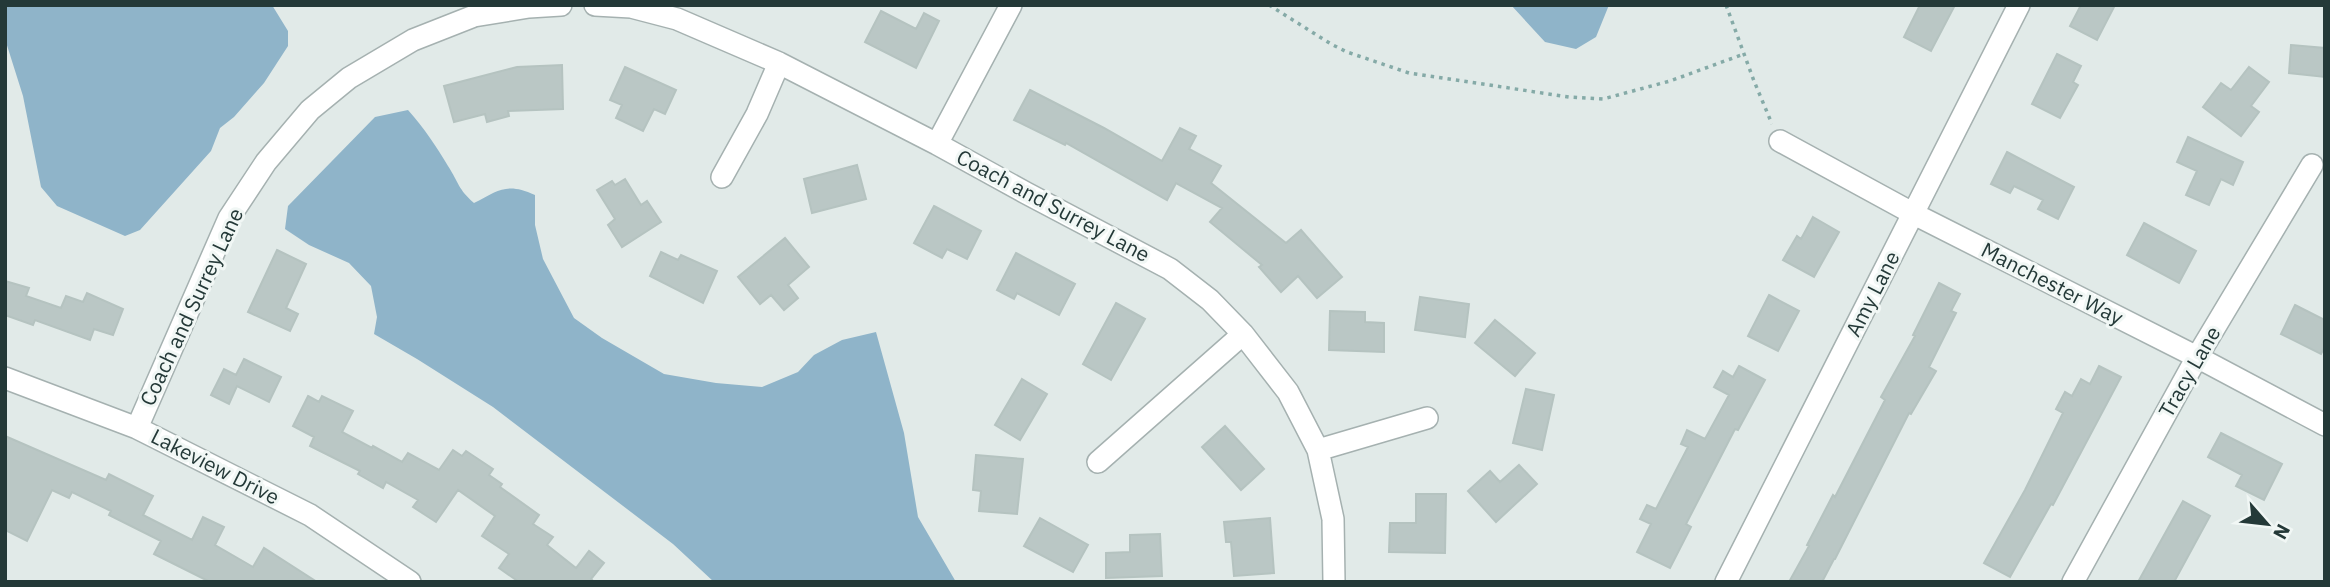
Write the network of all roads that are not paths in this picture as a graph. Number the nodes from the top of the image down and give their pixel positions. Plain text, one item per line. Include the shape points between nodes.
1 (561, 5) edge
2 (595, 5) edge
3 (1012, 5) edge
4 (2019, 5) edge
5 (472, 11) edge
6 (779, 63) junction
7 (1780, 141) road end
8 (937, 144) junction
9 (2312, 165) dead end
10 (722, 177) dead end
11 (1914, 214) junction
12 (1243, 334) junction
13 (2197, 357) junction
14 (5, 378) edge
15 (1427, 418) dead end
16 (2325, 425) edge
17 (137, 428) junction
18 (1318, 450) junction
19 (1097, 463) dead end
20 (410, 582) edge
21 (1334, 582) edge
22 (1726, 582) edge
23 (2073, 582) edge

1 - 5 street, Coach and Surrey Lane
2 - 6 street, Coach and Surrey Lane via 677,19
3 - 8 street
4 - 11 street, Amy Lane
5 - 17 street, Coach and Surrey Lane via 349,78 310,110 266,162 229,218
6 - 8 street, Coach and Surrey Lane
6 - 10 street
7 - 11 street, Manchester Way
8 - 12 street, Coach and Surrey Lane via 1170,269
9 - 13 street, Tracy Lane
11 - 13 street, Manchester Way
11 - 22 street, Amy Lane
12 - 18 street, Coach and Surrey Lane via 1287,392
12 - 19 street
13 - 16 street, Manchester Way
13 - 23 street, Tracy Lane
14 - 17 street, Lakeview Drive
15 - 18 street
17 - 20 street, Lakeview Drive via 310,515
18 - 21 street, Coach and Surrey Lane via 1333,519

